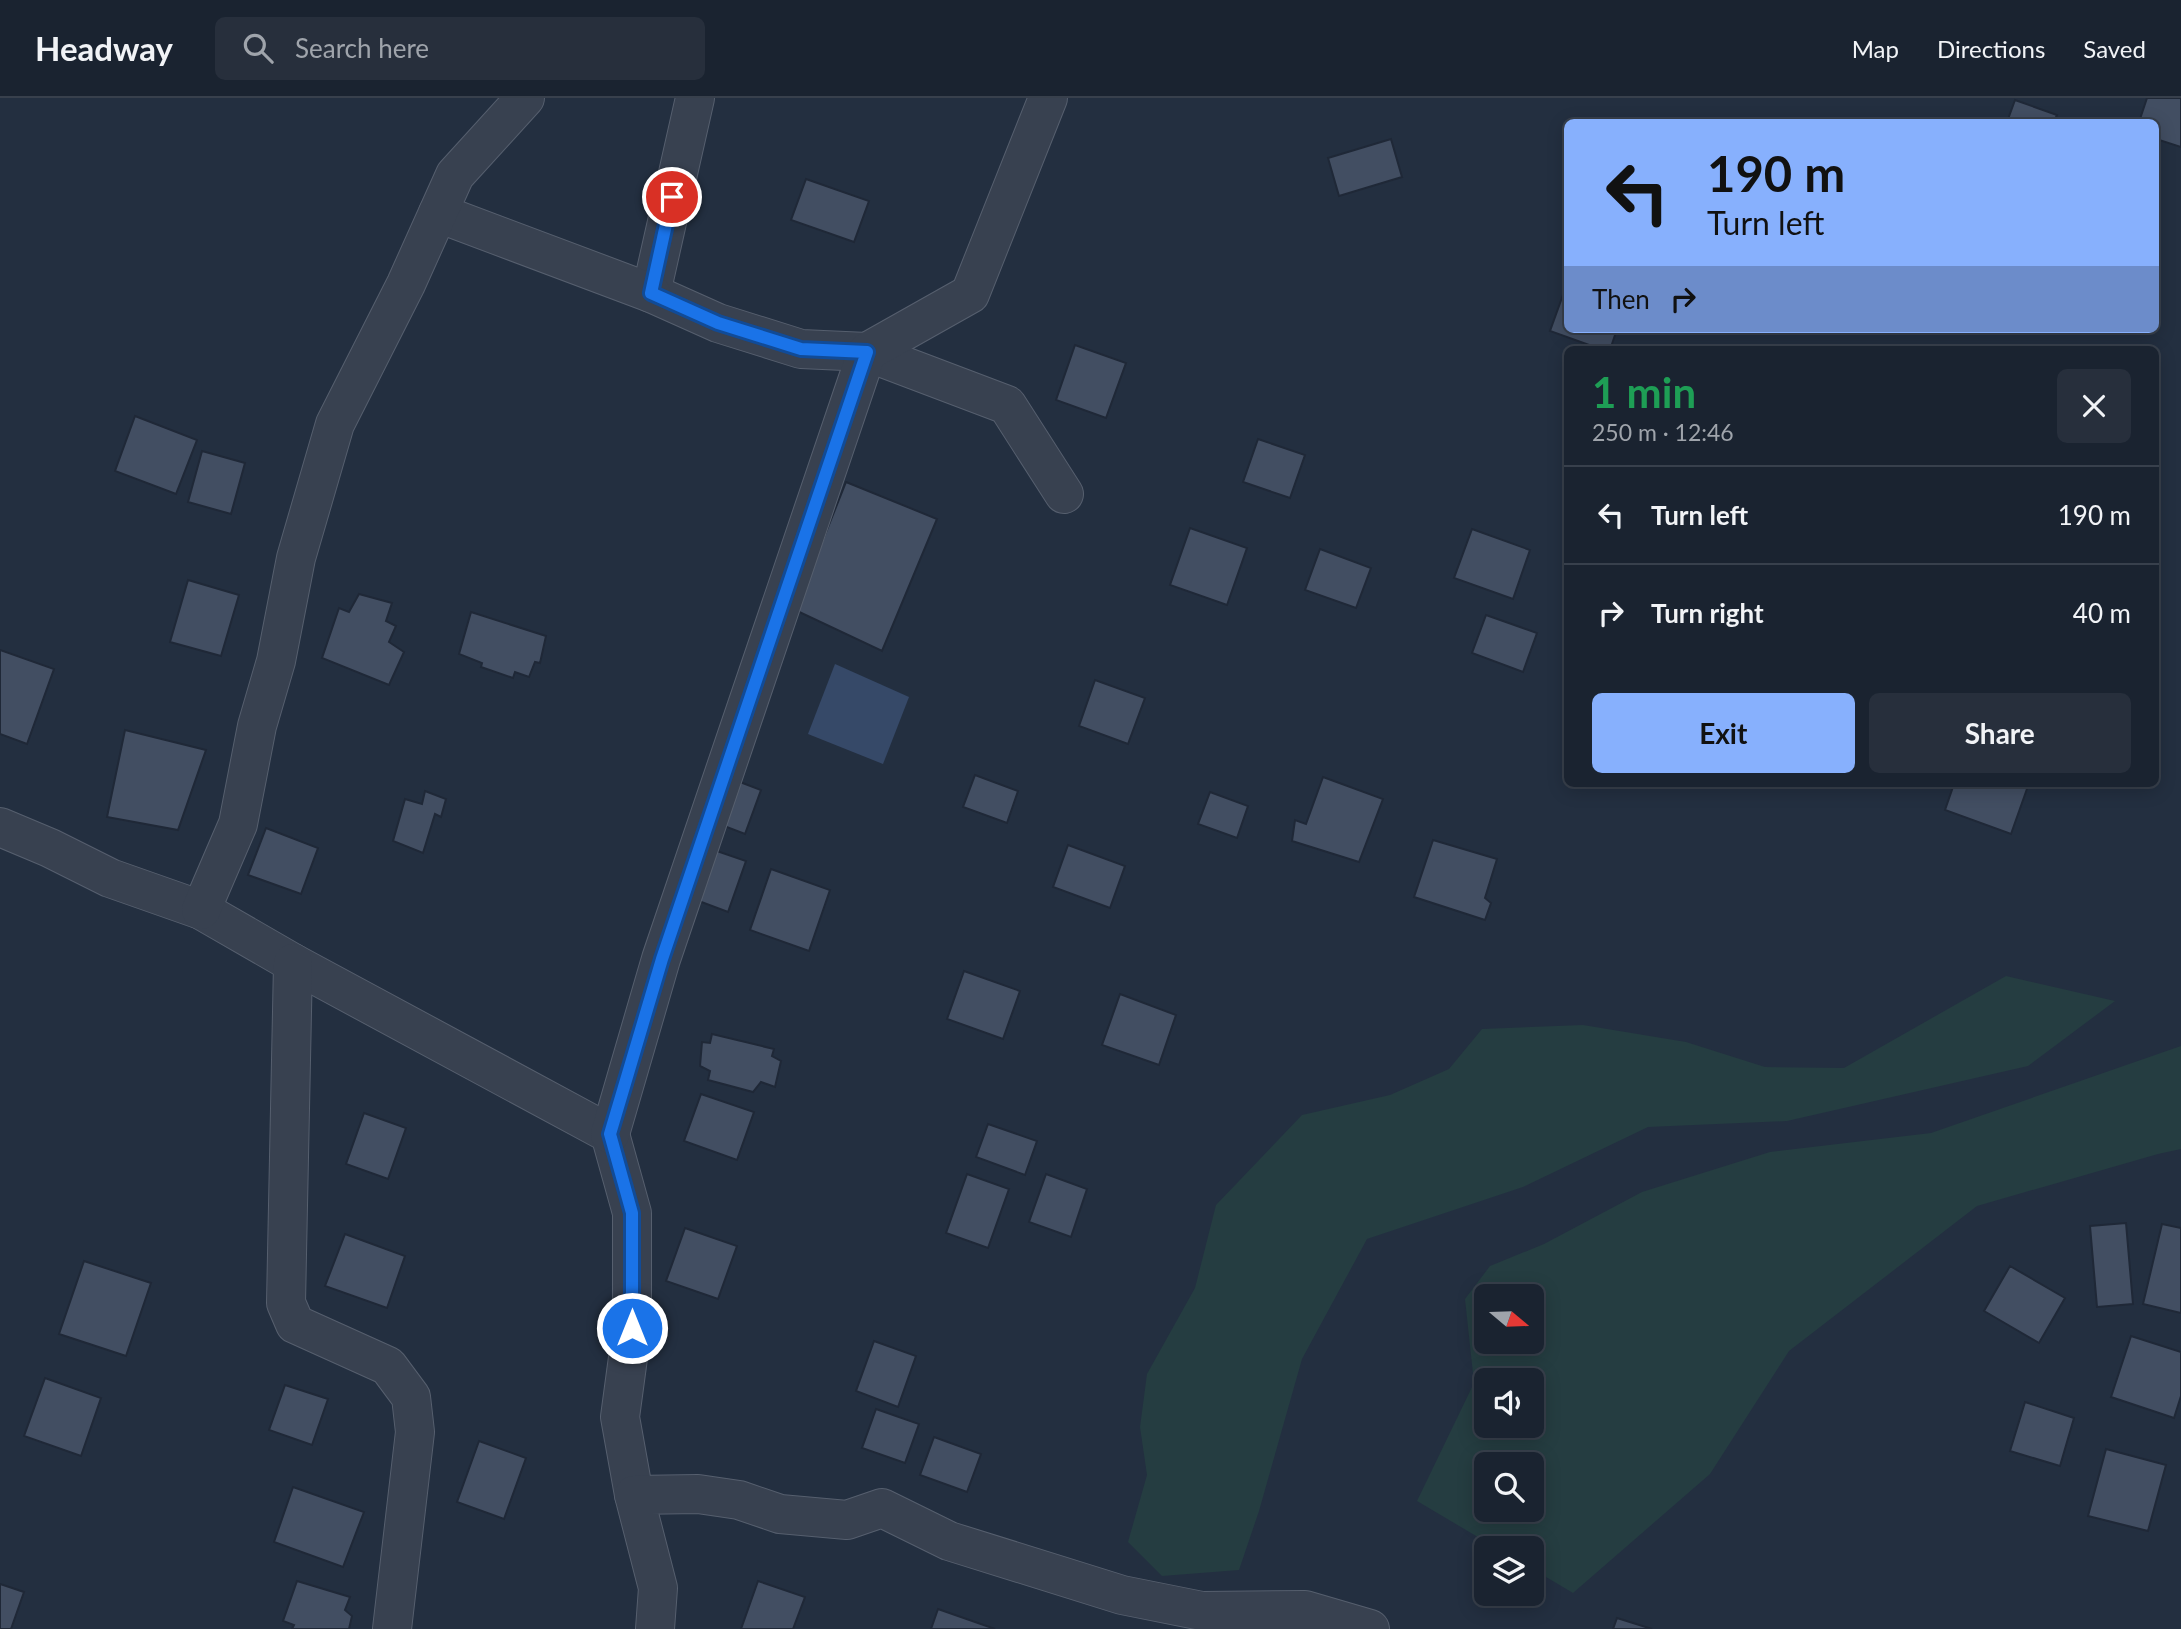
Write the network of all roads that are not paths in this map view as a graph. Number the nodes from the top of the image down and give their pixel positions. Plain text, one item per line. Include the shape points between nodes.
1 (525, 98) edge
2 (695, 98) edge
3 (1048, 98) edge
4 (438, 213) junction
5 (651, 293) junction
6 (867, 352) junction
7 (1064, 495) dead end
8 (0, 827) edge
9 (201, 909) junction
10 (293, 963) junction
11 (610, 1134) junction
12 (634, 1495) junction
13 (392, 1629) edge
14 (655, 1629) edge
15 (1370, 1629) edge

1 - 4 street via 455,175
2 - 5 street
3 - 6 street via 970,294
4 - 5 street
4 - 9 street via 335,424 296,558 238,824
5 - 6 street via 718,323 801,349
6 - 7 street via 1007,405
6 - 11 street via 662,959
8 - 9 street via 110,878
9 - 10 street
10 - 11 street
10 - 13 street via 286,1303 295,1324 388,1366 411,1397 415,1432
11 - 12 street via 632,1213 632,1328 620,1417
12 - 14 street via 658,1588
12 - 15 street via 698,1494 739,1500 780,1514 847,1520 882,1508 949,1541 1122,1595 1202,1611 1305,1610

